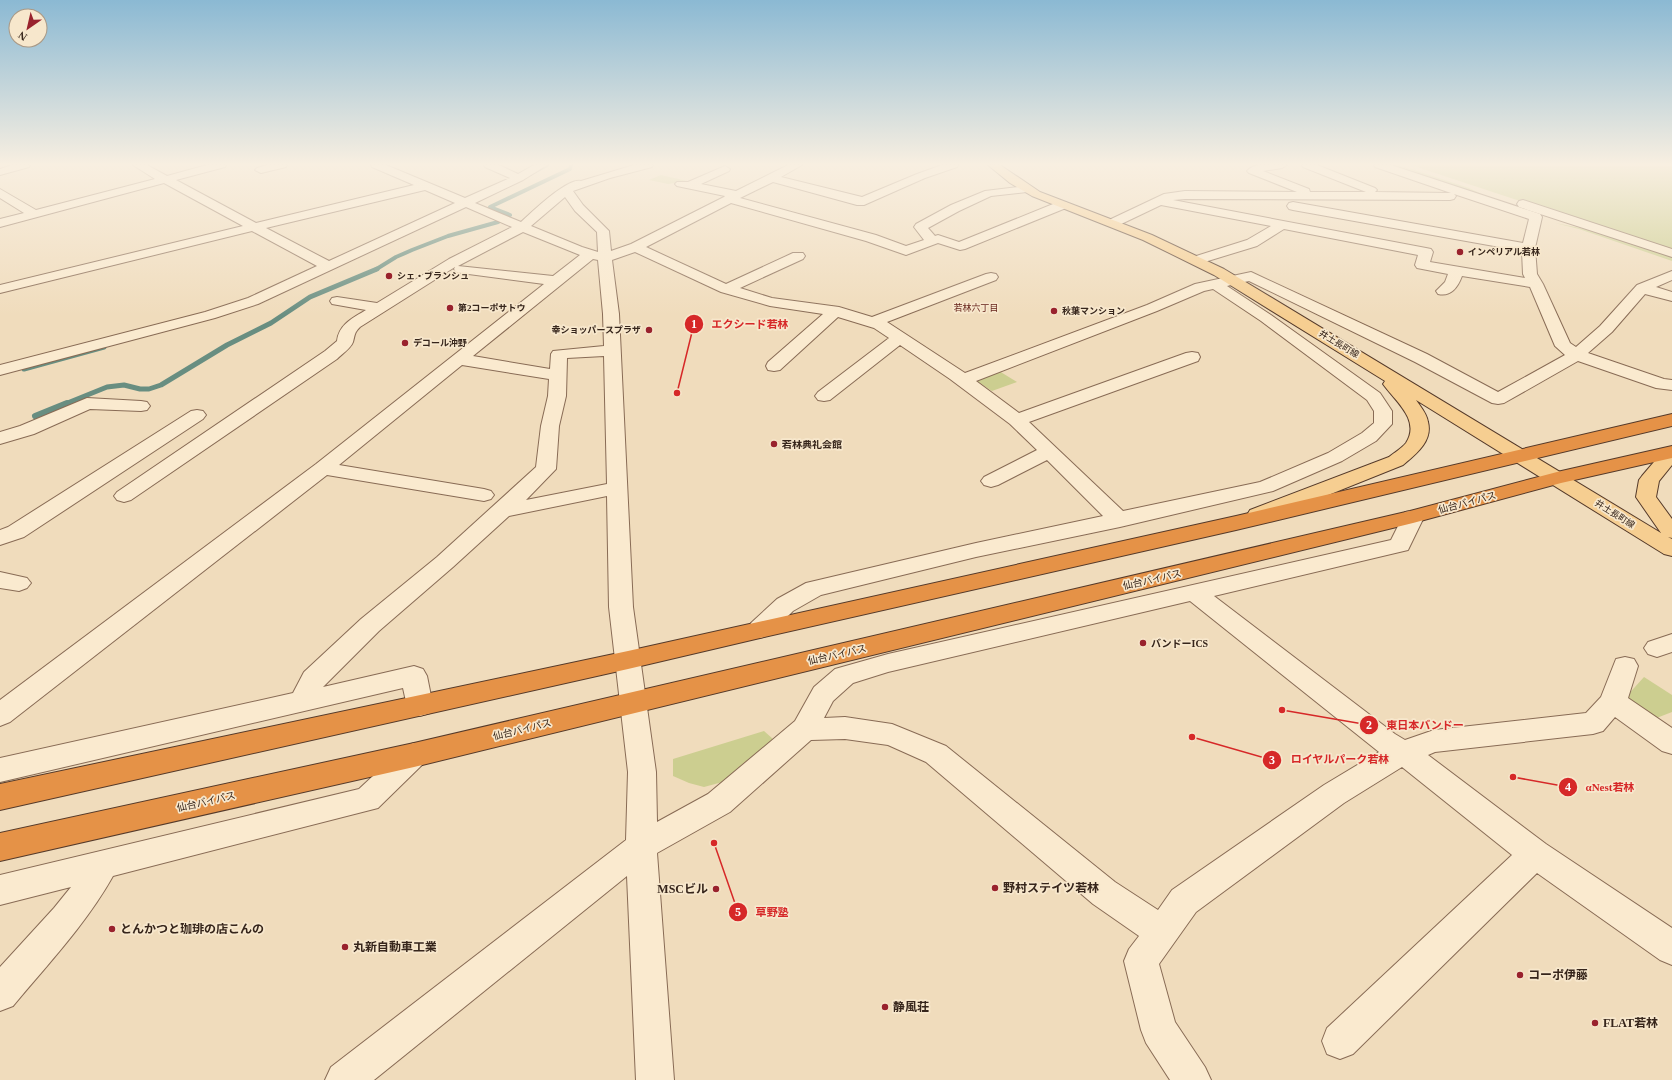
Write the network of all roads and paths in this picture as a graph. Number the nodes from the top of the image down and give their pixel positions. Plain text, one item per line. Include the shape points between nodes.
1 (30, 215) edge
2 (232, 215) edge
3 (302, 215) edge
4 (441, 215) edge
5 (495, 215) edge
6 (536, 215) edge
7 (587, 215) edge
8 (698, 215) edge
9 (795, 215) edge
10 (941, 215) edge
11 (1036, 215) edge
12 (1091, 215) edge
13 (1129, 215) edge
14 (1232, 215) edge
15 (1347, 215) edge
16 (1531, 215) edge
17 (1561, 215) edge
18 (0, 223) edge
19 (1113, 223) junction
20 (1281, 225) junction
21 (253, 227) junction
22 (522, 227) junction
23 (932, 241) junction
24 (636, 248) junction
25 (1528, 248) junction
26 (1672, 253) edge
27 (598, 256) junction
28 (798, 256) dead end
29 (1198, 260) junction
30 (328, 266) junction
31 (460, 269) dead end
32 (1456, 270) junction
33 (1672, 275) edge
34 (991, 276) dead end
35 (556, 281) junction
36 (1224, 282) junction
37 (1536, 284) junction
38 (726, 288) junction
39 (1642, 288) junction
40 (0, 289) edge
41 (1443, 291) dead end
42 (1672, 297) edge
43 (337, 301) dead end
44 (380, 308) junction
45 (834, 312) junction
46 (871, 322) junction
47 (899, 338) junction
48 (612, 350) junction
49 (1577, 355) junction
50 (1192, 357) dead end
51 (459, 359) junction
52 (1370, 363) junction
53 (774, 366) dead end
54 (0, 370) edge
55 (558, 375) junction
56 (963, 380) junction
57 (1672, 386) edge
58 (824, 396) dead end
59 (141, 406) dead end
60 (197, 415) dead end
61 (1017, 420) junction
62 (1672, 420) edge
63 (0, 438) edge
64 (1049, 452) junction
65 (1672, 452) edge
66 (1522, 456) junction
67 (323, 468) junction
68 (1557, 478) junction
69 (992, 481) dead end
70 (616, 488) junction
71 (484, 495) dead end
72 (124, 496) dead end
73 (502, 511) junction
74 (1413, 517) junction
75 (1120, 520) junction
76 (1236, 523) junction
77 (1672, 531) edge
78 (0, 538) edge
79 (1672, 549) edge
80 (1194, 592) junction
81 (760, 629) junction
82 (628, 660) junction
83 (1625, 666) dead end
84 (303, 701) junction
85 (634, 702) junction
86 (1613, 702) junction
87 (420, 706) junction
88 (0, 715) edge
89 (805, 729) junction
90 (1672, 743) edge
91 (1403, 752) junction
92 (414, 755) junction
93 (0, 770) edge
94 (0, 797) edge
95 (641, 846) junction
96 (0, 847) edge
97 (1535, 854) junction
98 (103, 864) junction
99 (0, 890) edge
100 (1162, 932) junction
101 (1668, 940) edge
102 (0, 993) edge
103 (1340, 1041) dead end
104 (344, 1080) edge
105 (656, 1080) edge
106 (1192, 1080) edge

1 - 18 street
2 - 21 street
3 - 21 street
4 - 30 street
5 - 22 street
6 - 22 street
7 - 27 street via 603,231
8 - 24 street
9 - 23 street via 906,251
10 - 23 street via 920,227
11 - 23 street via 960,246 938,239
12 - 19 main road, 井土長町線
13 - 19 street
14 - 20 street
15 - 25 street
16 - 25 street via 1536,217
17 - 26 street
19 - 29 main road, 井土長町線 via 1162,242
20 - 29 street via 1255,243
20 - 32 street via 1426,252 1422,265
21 - 30 street
21 - 40 street
22 - 27 street
22 - 44 street via 454,262
24 - 27 street
24 - 38 street
25 - 37 street via 1530,274
27 - 35 street
27 - 48 street via 611,314
28 - 38 street
29 - 36 main road, 井土長町線
30 - 54 street via 253,301 210,315
31 - 35 street
32 - 37 street
32 - 41 street via 1452,284
33 - 39 street
34 - 46 street
35 - 51 street
36 - 49 street via 1251,276 1421,358 1498,399
36 - 52 main road, 井土長町線
36 - 56 street via 1200,287 1152,308
36 - 75 street via 1266,318 1374,397 1383,411 1383,424 1369,437 1335,457 1266,487
37 - 49 street via 1563,346
38 - 45 street via 770,302
39 - 42 street
39 - 49 street via 1606,329
43 - 44 street
44 - 72 street via 354,324 346,332 345,342 331,355
45 - 46 street
45 - 53 street
46 - 47 street
47 - 56 street
47 - 58 street
48 - 55 street via 559,354
48 - 70 street
49 - 57 street
50 - 61 street
51 - 55 street
51 - 67 street
52 - 66 main road, 井土長町線
52 - 76 main road via 1407,400 1419,421 1419,434 1414,446 1396,460 1383,466
55 - 73 street via 546,469
56 - 61 street
59 - 63 street via 87,403 26,430
60 - 78 street via 16,532
61 - 64 street
62 - 66 highway
64 - 69 street
64 - 75 street
65 - 68 highway, 仙台バイパス
65 - 77 main road via 1649,480 1646,497
66 - 68 main road, 井土長町線
66 - 76 highway
67 - 71 street
67 - 88 street
68 - 74 highway, 仙台バイパス
68 - 79 main road, 井土長町線
70 - 73 street
70 - 82 street via 621,607
73 - 84 street via 370,625 313,679
74 - 80 street via 1400,544
74 - 85 highway, 仙台バイパス
75 - 81 street via 976,550 814,589 785,605
76 - 81 highway
80 - 89 street via 888,663 844,676 822,694
80 - 91 street via 1385,742
81 - 82 highway
82 - 85 street
82 - 87 highway
83 - 86 street
84 - 87 street via 414,676
84 - 93 street
85 - 92 highway, 仙台バイパス
85 - 95 street via 642,772
86 - 90 street
86 - 91 street via 1592,723 1434,741
87 - 94 highway
89 - 95 street via 719,803
89 - 100 street via 845,728 892,735 936,754 1104,893
91 - 97 street
91 - 100 street via 1334,794 1184,901
92 - 96 highway, 仙台バイパス
92 - 98 street via 368,799
95 - 104 street
95 - 105 street
97 - 101 street
97 - 103 street
98 - 99 street
98 - 102 street via 88,890 66,919
100 - 106 street via 1141,961 1159,1030

